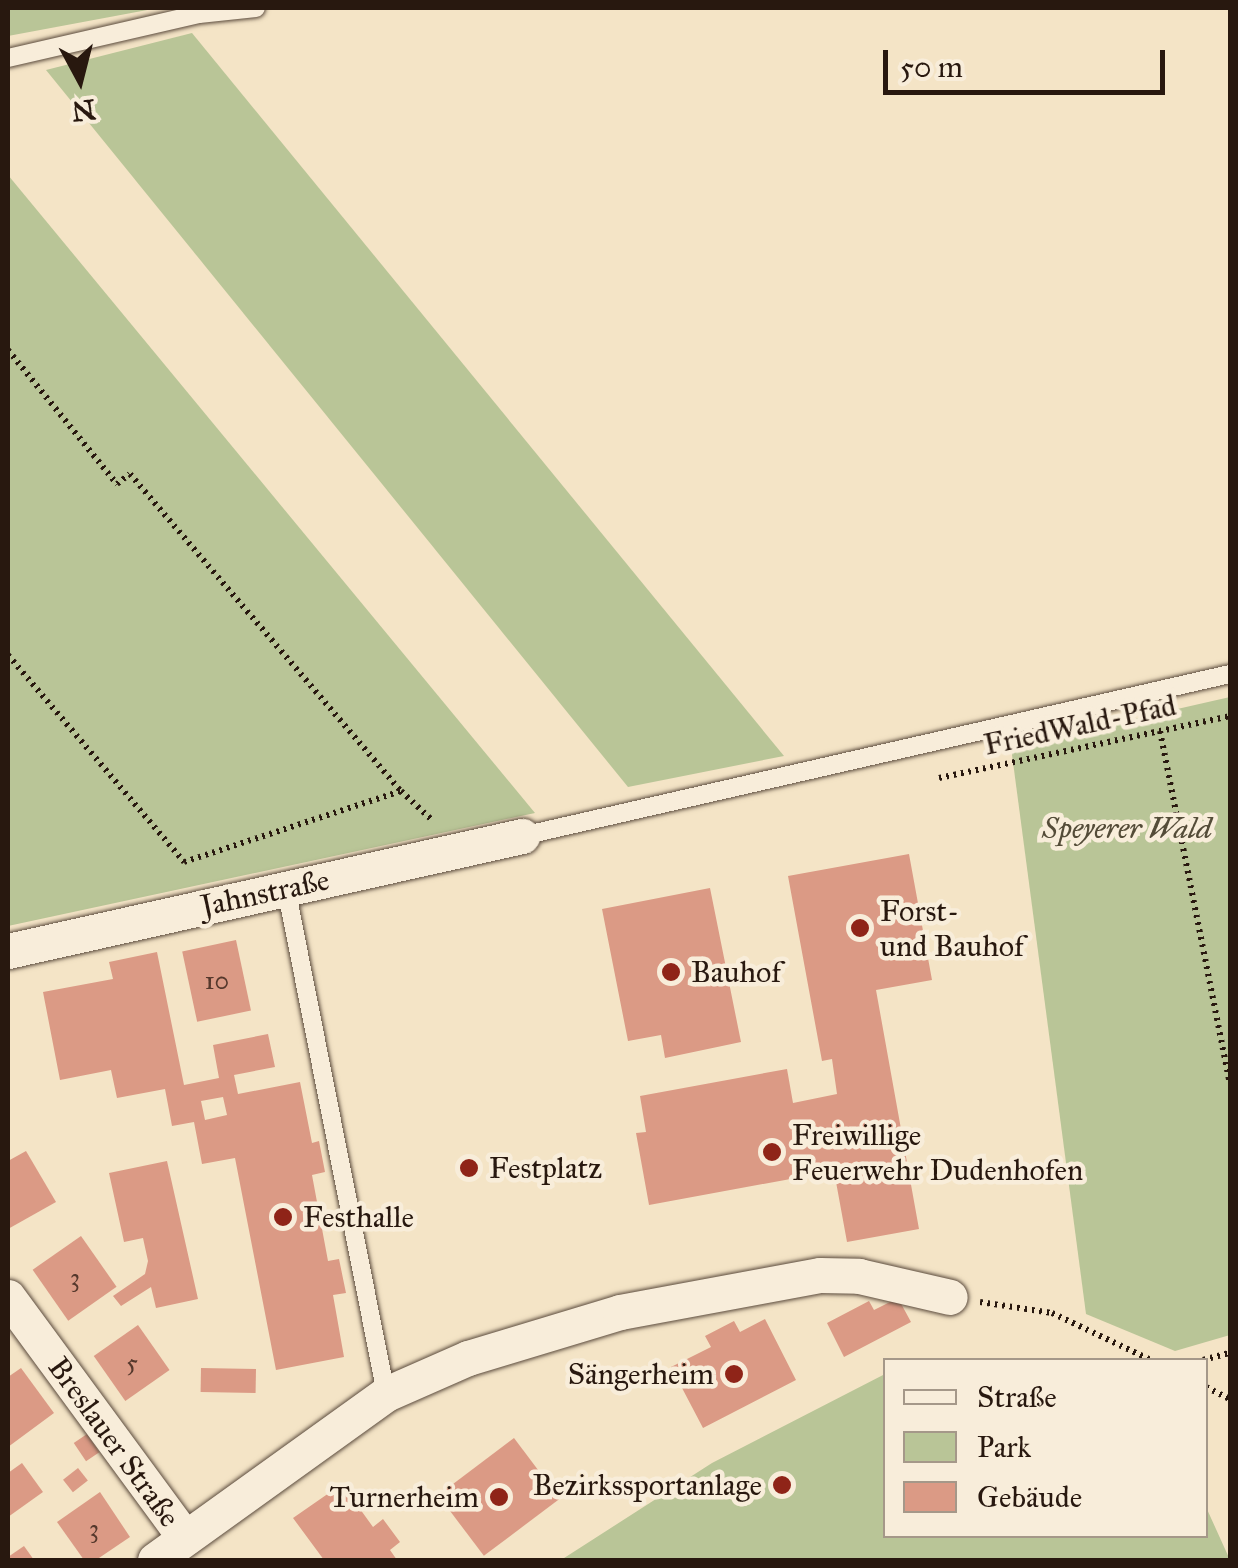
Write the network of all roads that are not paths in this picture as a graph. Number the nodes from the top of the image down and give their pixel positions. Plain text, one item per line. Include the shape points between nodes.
1 (256, 8) edge
2 (8, 58) edge
3 (1230, 674) edge
4 (522, 836) joint
5 (286, 888) junction
6 (8, 950) edge
7 (8, 1296) edge
8 (950, 1297) road end
9 (386, 1394) junction
10 (185, 1538) junction
11 (155, 1560) edge

1 - 2 lane via 199,14
3 - 4 lane
4 - 5 street, Jahnstraße
5 - 6 street, Jahnstraße
5 - 9 lane
7 - 10 street, Breslauer Straße
8 - 9 street via 820,1274 620,1312 468,1358
9 - 10 street
10 - 11 street

